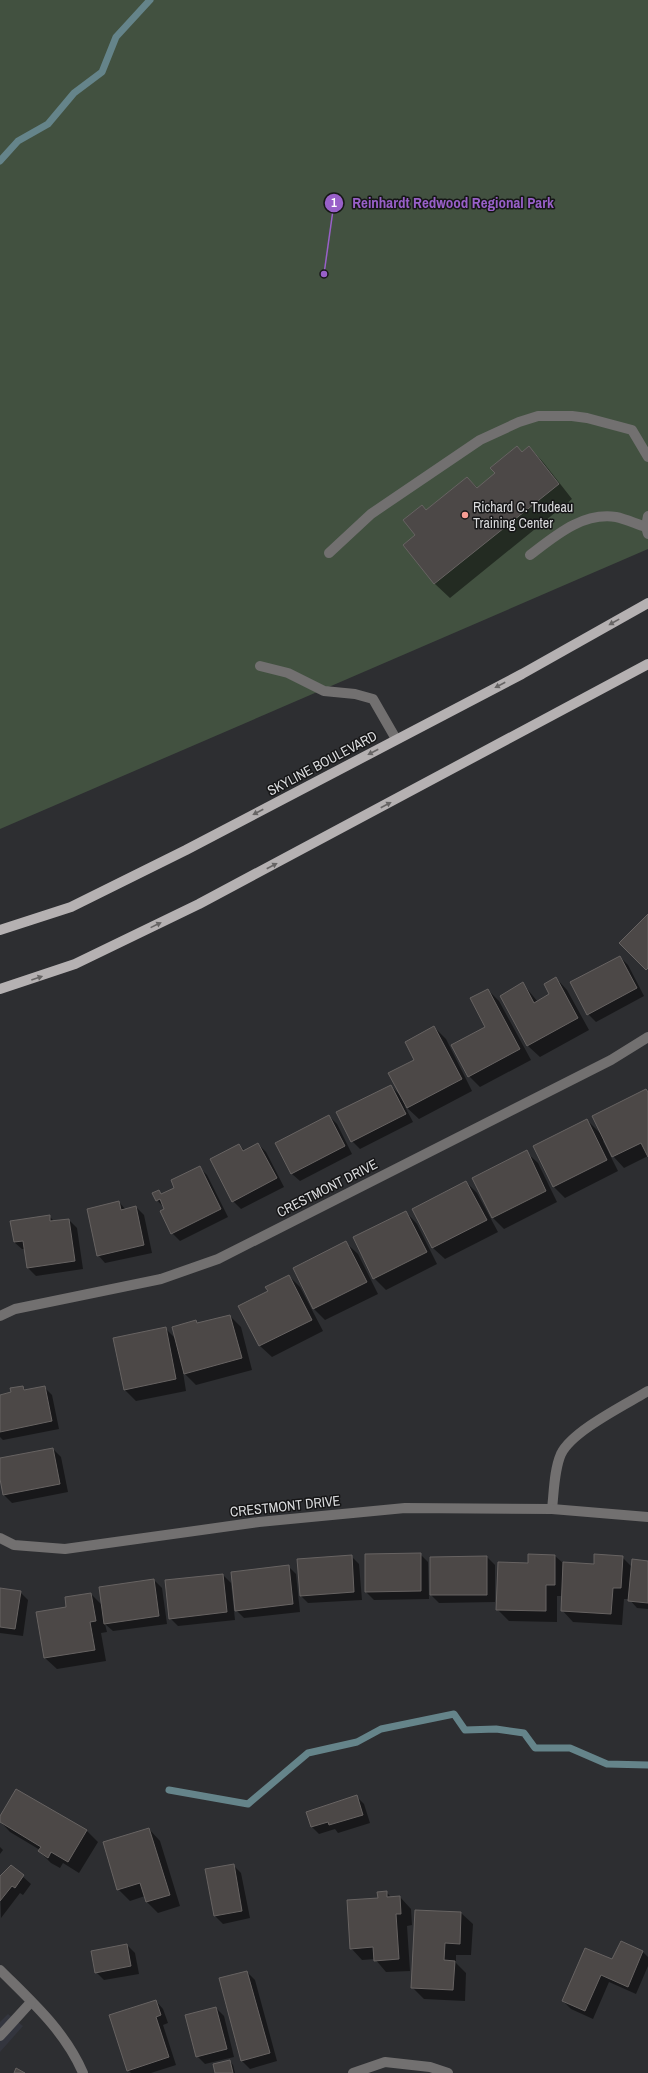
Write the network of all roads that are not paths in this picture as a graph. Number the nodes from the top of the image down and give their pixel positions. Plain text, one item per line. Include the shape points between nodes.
1 (648, 457) edge
2 (648, 516) edge
3 (647, 531) edge
4 (329, 553) dead end
5 (530, 555) dead end
6 (648, 603) edge
7 (648, 664) edge
8 (260, 666) dead end
9 (396, 739) junction
10 (0, 930) edge
11 (0, 989) edge
12 (648, 1037) edge
13 (0, 1316) edge
14 (648, 1392) edge
15 (552, 1509) junction
16 (648, 1517) edge
17 (0, 1538) edge
18 (0, 1970) edge
19 (31, 2002) junction
20 (0, 2036) edge
21 (83, 2073) edge
22 (352, 2073) edge
23 (448, 2073) edge

1 - 4 street via 632,430 587,418 538,416 480,440 371,514
2 - 3 street
3 - 5 street via 616,517 588,518 560,532
6 -> 9 main road, SKYLINE BOULEVARD via 522,674
11 -> 7 main road via 75,964 199,904
8 - 9 street via 288,673 324,691 355,694 373,699
9 -> 10 main road, SKYLINE BOULEVARD via 71,907
12 - 13 street, CRESTMONT DRIVE via 611,1060 218,1259 161,1279 14,1309
14 - 15 street via 577,1435 566,1445 560,1455
15 - 16 street, CRESTMONT DRIVE
15 - 17 street, CRESTMONT DRIVE via 405,1508 259,1522 65,1549 14,1545
18 - 19 street
19 - 20 street
19 - 21 street via 52,2022 74,2052
22 - 23 street via 385,2062 430,2067

